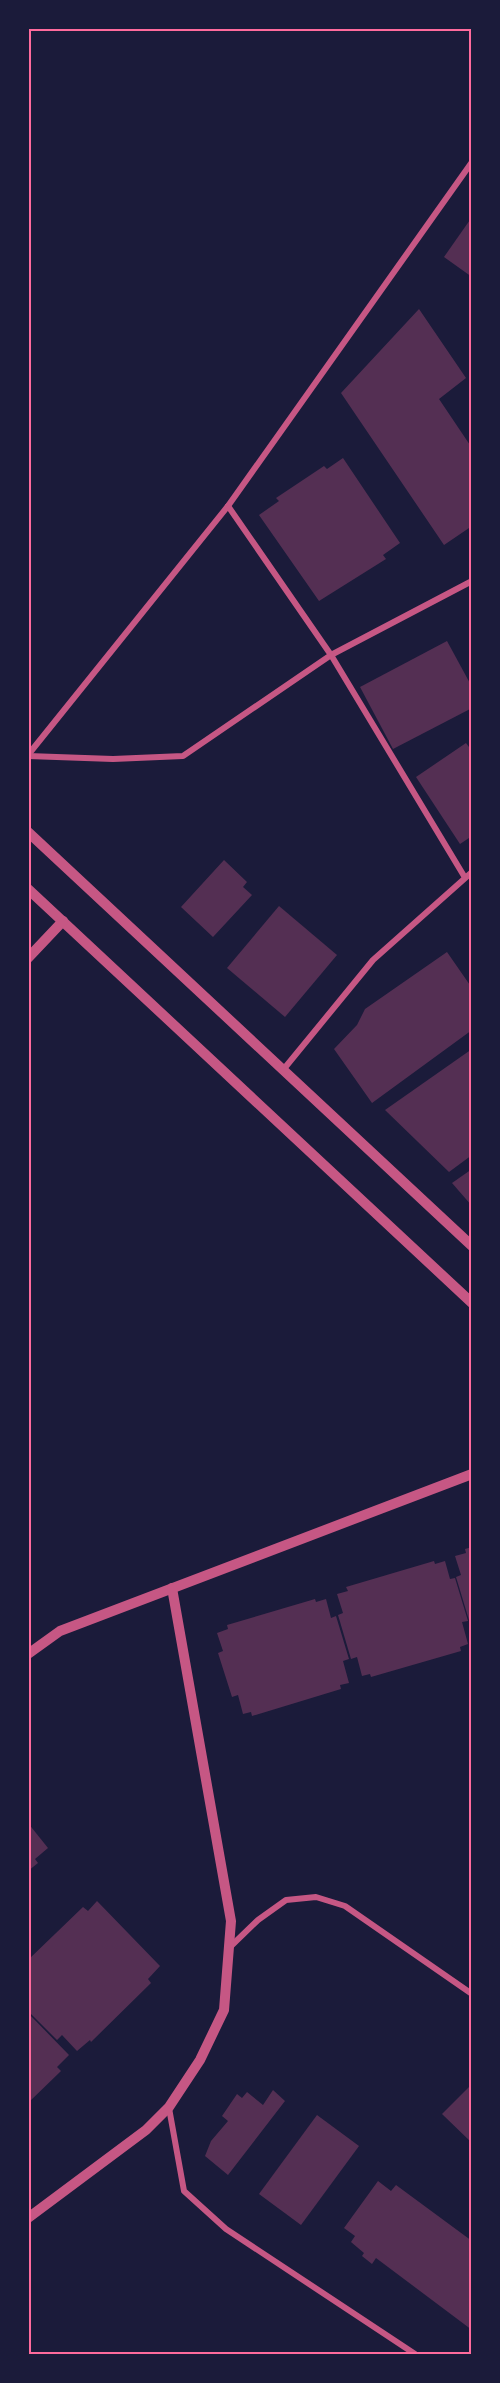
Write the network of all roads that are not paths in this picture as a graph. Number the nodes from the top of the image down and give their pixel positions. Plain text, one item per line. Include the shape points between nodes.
1 (471, 162) edge
2 (228, 506) junction
3 (471, 581) edge
4 (331, 655) junction
5 (28, 756) edge
6 (28, 832) edge
7 (471, 872) edge
8 (464, 876) junction
9 (31, 895) edge
10 (63, 921) junction
11 (28, 958) edge
12 (283, 1070) junction
13 (471, 1246) edge
14 (471, 1303) edge
15 (471, 1474) edge
16 (172, 1588) junction
17 (28, 1654) edge
18 (228, 1948) junction
19 (471, 1994) edge
20 (169, 2107) junction
21 (28, 2218) edge
22 (415, 2355) edge

1 - 2 street
2 - 4 street
2 - 5 street
3 - 4 street
4 - 5 street via 183,756
4 - 8 street
6 - 12 street
7 - 8 street
8 - 12 street via 373,960
9 - 10 street
10 - 11 street
10 - 14 street
12 - 13 street
15 - 16 street
16 - 17 street via 60,1631
16 - 18 street via 231,1921
18 - 19 street via 286,1900 316,1897 345,1906
18 - 20 street via 224,2010 200,2060
20 - 21 street via 146,2130
20 - 22 street via 184,2191 226,2229

